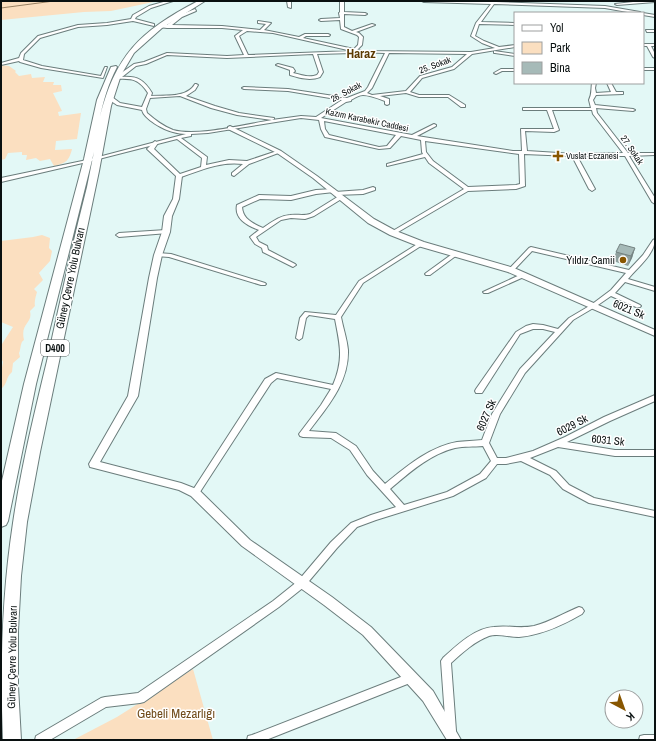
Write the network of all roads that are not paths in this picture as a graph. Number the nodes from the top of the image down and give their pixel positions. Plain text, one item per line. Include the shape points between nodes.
1 (171, 1) edge
2 (202, 1) edge
3 (289, 1) edge
4 (342, 1) edge
5 (424, 1) edge
6 (581, 1) edge
7 (655, 1) edge
8 (494, 2) edge
9 (618, 4) dead end
10 (194, 6) edge
11 (605, 6) junction
12 (290, 8) dead end
13 (633, 12) edge
14 (341, 14) junction
15 (365, 14) dead end
16 (644, 14) edge
17 (655, 16) edge
18 (341, 19) junction
19 (133, 20) junction
20 (321, 20) dead end
21 (259, 22) dead end
22 (478, 22) junction
23 (514, 24) edge
24 (373, 25) dead end
25 (160, 26) junction
26 (247, 29) junction
27 (262, 30) junction
28 (647, 31) dead end
29 (655, 31) edge
30 (298, 32) dead end
31 (352, 32) junction
32 (289, 35) junction
33 (328, 35) dead end
34 (300, 37) junction
35 (655, 44) edge
36 (644, 45) edge
37 (648, 45) junction
38 (514, 46) edge
39 (500, 48) junction
40 (355, 50) junction
41 (360, 51) junction
42 (486, 51) junction
43 (315, 53) junction
44 (387, 53) junction
45 (471, 53) junction
46 (514, 55) edge
47 (247, 56) junction
48 (655, 57) edge
49 (21, 59) junction
50 (1, 64) edge
51 (278, 65) dead end
52 (106, 68) dead end
53 (644, 69) edge
54 (514, 70) edge
55 (655, 70) edge
56 (496, 73) dead end
57 (116, 78) junction
58 (594, 84) edge
59 (610, 84) edge
60 (196, 85) dead end
61 (244, 88) dead end
62 (406, 92) junction
63 (362, 93) junction
64 (614, 93) junction
65 (622, 93) dead end
66 (594, 94) junction
67 (183, 96) junction
68 (372, 96) junction
69 (149, 97) junction
70 (110, 98) junction
71 (349, 100) junction
72 (387, 104) dead end
73 (463, 106) dead end
74 (592, 108) junction
75 (144, 109) junction
76 (525, 109) dead end
77 (549, 109) junction
78 (633, 110) dead end
79 (320, 118) junction
80 (278, 120) junction
81 (434, 125) dead end
82 (230, 128) junction
83 (200, 133) junction
84 (399, 135) junction
85 (412, 137) junction
86 (178, 138) junction
87 (423, 139) junction
88 (155, 143) junction
89 (279, 152) junction
90 (523, 152) junction
91 (626, 154) junction
92 (655, 154) edge
93 (426, 155) junction
94 (574, 155) junction
95 (92, 160) junction
96 (247, 163) junction
97 (389, 165) dead end
98 (203, 169) junction
99 (234, 174) dead end
100 (179, 176) junction
101 (1, 180) edge
102 (373, 189) dead end
103 (467, 189) junction
104 (592, 189) dead end
105 (337, 194) junction
106 (655, 202) edge
107 (264, 230) junction
108 (166, 232) junction
109 (393, 233) junction
110 (119, 235) dead end
111 (655, 241) edge
112 (421, 244) junction
113 (455, 254) junction
114 (158, 255) junction
115 (293, 265) dead end
116 (511, 270) junction
117 (630, 272) junction
118 (428, 274) dead end
119 (524, 275) junction
120 (623, 279) junction
121 (263, 284) dead end
122 (655, 289) edge
123 (486, 292) dead end
124 (610, 293) junction
125 (593, 306) junction
126 (638, 306) dead end
127 (338, 318) junction
128 (559, 331) junction
129 (655, 333) edge
130 (300, 338) dead end
131 (336, 388) junction
132 (479, 391) dead end
133 (655, 398) edge
134 (485, 443) junction
135 (559, 444) junction
136 (655, 453) edge
137 (522, 458) junction
138 (495, 461) junction
139 (385, 489) junction
140 (195, 493) junction
141 (402, 508) junction
142 (655, 514) edge
143 (1, 521) edge
144 (301, 584) junction
145 (579, 611) dead end
146 (411, 678) junction
147 (452, 737) edge
148 (12, 740) edge
149 (40, 740) edge
150 (252, 740) edge
151 (644, 740) edge
152 (653, 740) edge

1 - 19 street via 150,8 134,16
2 - 25 highway, Güney Çevre Yolu Bulvarı / D400
3 - 12 street
4 - 14 street
5 - 8 street
6 - 11 street
7 - 9 street
8 - 11 street
8 - 22 street
10 - 25 highway, Güney Çevre Yolu Bulvarı / D400
10 - 25 street via 181,16
11 - 13 street
14 - 15 street
14 - 18 street
16 - 17 street
18 - 20 street
18 - 31 street via 342,28
19 - 25 street
19 - 49 street via 78,26 39,37 22,54
21 - 27 street via 269,23
22 - 23 street
22 - 39 street via 473,36
24 - 31 street
25 - 26 street
25 - 57 highway, Güney Çevre Yolu Bulvarı / D400 via 134,49
25 - 95 highway, Güney Çevre Yolu Bulvarı / D400 via 125,51 105,84 99,103
26 - 27 street
26 - 47 street via 238,36
27 - 32 street
28 - 29 street
30 - 32 street
31 - 40 street via 361,37 360,45
32 - 34 street
33 - 34 street
34 - 40 street
35 - 37 street
36 - 37 street
37 - 48 street
38 - 39 street
39 - 42 street
40 - 41 street
41 - 43 street
41 - 44 street
42 - 45 street
42 - 46 street
43 - 47 street
43 - 51 street via 321,72 314,78 291,74 292,69
44 - 45 street
44 - 63 street, 26. Sokak via 370,88
45 - 62 street, 25. Sokak via 452,68 421,77
47 - 57 street via 167,54 135,65
49 - 50 street
49 - 52 street via 41,67 102,77
53 - 55 street
54 - 56 street via 501,70
57 - 69 street via 131,77 142,81 150,92
57 - 70 highway, Güney Çevre Yolu Bulvarı / D400
58 - 66 street
59 - 64 street
60 - 67 street
61 - 71 street via 288,90
62 - 68 street
62 - 73 street via 419,96 450,96
63 - 68 street
63 - 71 street, 26. Sokak
64 - 65 street
64 - 66 street
66 - 74 street via 591,100
67 - 69 street
67 - 80 street via 239,114
68 - 72 street via 386,100
69 - 75 street
70 - 75 street via 119,104
70 - 95 highway, Güney Çevre Yolu Bulvarı / D400
71 - 79 street, 26. Sokak
74 - 77 street
74 - 78 street
74 - 91 street, 27. Sokak
75 - 83 street, Kazım Karabekir Caddesi via 146,114 169,130
76 - 77 street
77 - 90 street via 556,130 525,129
79 - 80 street, Kazım Karabekir Caddesi via 297,117
79 - 84 street, Kazım Karabekir Caddesi
79 - 84 street via 327,136 379,148 388,147
80 - 82 street, Kazım Karabekir Caddesi
81 - 85 street
82 - 83 street, Kazım Karabekir Caddesi
82 - 89 street, 6021 Sk
83 - 86 street
84 - 85 street, Kazım Karabekir Caddesi
85 - 87 street, Kazım Karabekir Caddesi
86 - 88 street
86 - 98 street via 205,158
87 - 90 street, Kazım Karabekir Caddesi
87 - 93 street
88 - 95 street
88 - 100 street via 150,150
89 - 96 street
89 - 105 street, 6021 Sk
90 - 94 street, Kazım Karabekir Caddesi
90 - 103 street via 522,185
91 - 92 street, Kazım Karabekir Caddesi
91 - 94 street, Kazım Karabekir Caddesi
91 - 106 street, 27. Sokak
93 - 97 street
93 - 103 street via 431,162
94 - 104 street
95 - 101 street
95 - 143 highway, Güney Çevre Yolu Bulvarı / D400 via 72,213 29,390
95 - 148 highway, Güney Çevre Yolu Bulvarı / D400 via 20,522 11,610
96 - 98 street via 234,160
96 - 99 street
98 - 100 street
100 - 108 street via 176,198 168,216
102 - 105 street
103 - 109 street
105 - 107 street via 312,215 279,219
105 - 107 street via 316,192 290,198 259,197 239,206 241,218
105 - 109 street, 6021 Sk via 371,221
107 - 115 street via 253,238 265,247 265,252
108 - 110 street
108 - 114 street
109 - 112 street, 6021 Sk
111 - 117 street, 6027 Sk
112 - 113 street, 6021 Sk
112 - 127 street via 361,282
113 - 116 street, 6021 Sk
113 - 118 street
114 - 121 street via 169,255
114 - 140 street via 133,396 94,464
116 - 117 street via 531,249
116 - 119 street, 6021 Sk
117 - 120 street, 6027 Sk
119 - 123 street
119 - 125 street, 6021 Sk
120 - 122 street
120 - 124 street, 6027 Sk
124 - 125 street, 6027 Sk
124 - 126 street
125 - 128 street, 6027 Sk via 571,319
125 - 129 street, 6021 Sk
127 - 130 street via 307,313 303,318
127 - 131 street via 344,353 343,369
128 - 132 street via 540,326 527,327 518,333
128 - 134 street, 6027 Sk via 522,371 496,414
131 - 139 street via 303,434 333,435 353,448
131 - 140 street via 276,375 268,381
133 - 135 street, 6029 Sk
134 - 138 street, 6027 Sk
134 - 139 street via 456,445 437,452
135 - 136 street, 6031 Sk via 615,453
135 - 137 street, 6029 Sk
137 - 138 street, 6029 Sk
137 - 142 street via 553,473 566,487 592,501
138 - 141 street via 484,476 450,494
139 - 141 street
140 - 144 street via 246,543
141 - 144 street via 354,525
144 - 146 street via 368,631
144 - 149 street via 140,698 106,702
145 - 147 street via 568,618 533,630 492,631 466,644 446,661
146 - 147 street via 428,696
146 - 150 street
151 - 152 street

